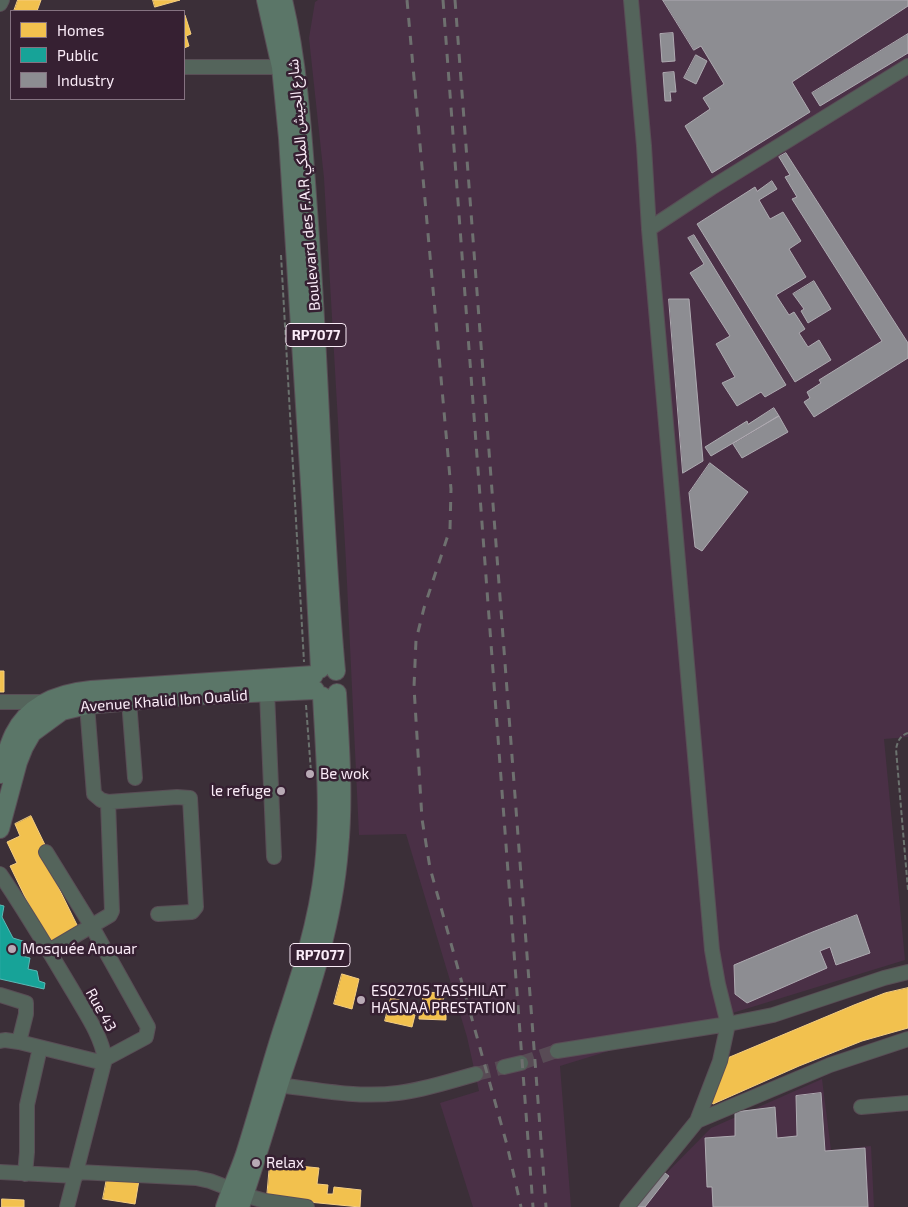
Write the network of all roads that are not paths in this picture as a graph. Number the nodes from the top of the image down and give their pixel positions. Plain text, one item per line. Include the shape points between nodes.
1 (2, 0) edge
2 (266, 0) edge
3 (283, 0) edge
4 (631, 0) edge
5 (0, 4) edge
6 (908, 66) edge
7 (281, 67) junction
8 (185, 68) edge
9 (649, 229) junction
10 (319, 683) junction
11 (267, 693) junction
12 (129, 701) junction
13 (0, 702) edge
14 (45, 702) junction
15 (87, 705) junction
16 (0, 774) edge
17 (135, 778) dead end
18 (108, 802) junction
19 (0, 829) edge
20 (46, 852) dead end
21 (274, 857) dead end
22 (0, 874) edge
23 (158, 914) dead end
24 (91, 925) junction
25 (49, 952) junction
26 (908, 972) edge
27 (0, 995) edge
28 (728, 1024) junction
29 (908, 1040) edge
30 (0, 1041) edge
31 (19, 1042) junction
32 (40, 1048) junction
33 (557, 1051) tunnel mouth
34 (105, 1061) junction
35 (520, 1062) tunnel mouth
36 (504, 1067) tunnel mouth
37 (476, 1074) tunnel mouth
38 (279, 1085) junction
39 (908, 1102) edge
40 (861, 1107) dead end
41 (697, 1121) junction
42 (0, 1172) edge
43 (25, 1174) junction
44 (77, 1174) junction
45 (239, 1197) edge
46 (68, 1207) edge
47 (225, 1207) edge
48 (307, 1207) edge
49 (627, 1207) edge

1 - 5 street
2 - 7 main road, Boulevard des F.A.R شارع الجيش الملكي / RP7077
3 - 10 main road, Boulevard des F.A.R شارع الجيش الملكي / RP7077 via 304,159 316,328 330,604
4 - 9 street
6 - 9 street
7 - 8 street
7 - 10 main road, Boulevard des F.A.R شارع الجيش الملكي / RP7077 via 312,500
9 - 28 street via 712,950
10 - 11 main road, Avenue Khalid Ibn Oualid
10 - 14 main road, Avenue Khalid Ibn Oualid via 76,691
10 - 38 main road, Boulevard des F.A.R شارع الجيش الملكي / RP7077 via 341,817 339,849 332,901 310,991
10 - 45 main road, Boulevard des F.A.R شارع الجيش الملكي / RP7077 via 327,786 324,868 312,935 244,1155
11 - 12 main road, Avenue Khalid Ibn Oualid
11 - 21 street
12 - 15 main road, Avenue Khalid Ibn Oualid
12 - 17 street
13 - 14 street
14 - 16 main road, Avenue Khalid Ibn Oualid via 22,720
15 - 18 street via 94,794
15 - 19 main road, Avenue Khalid Ibn Oualid via 62,711 32,733 18,762
18 - 23 street via 190,798 196,907 187,914
18 - 24 street via 113,905 110,915
20 - 24 street
22 - 25 street, Rue 43
24 - 25 street
24 - 34 street via 148,1027 144,1039
25 - 34 street, Rue 43 via 100,1039
26 - 28 street via 772,1015
27 - 31 street via 26,1004
28 - 33 street
28 - 41 street via 720,1061
29 - 41 street via 830,1065
30 - 31 street
31 - 32 street
32 - 34 street
32 - 43 street via 27,1105
34 - 44 street
35 - 36 street
37 - 38 street via 417,1090 382,1095
38 - 45 main road, Boulevard des F.A.R شارع الجيش الملكي / RP7077 via 256,1163
39 - 40 street
41 - 49 street
42 - 43 street
43 - 44 street
44 - 45 street via 196,1178 210,1181
44 - 46 street
45 - 47 main road, Boulevard des F.A.R شارع الجيش الملكي / RP7077
45 - 48 street

